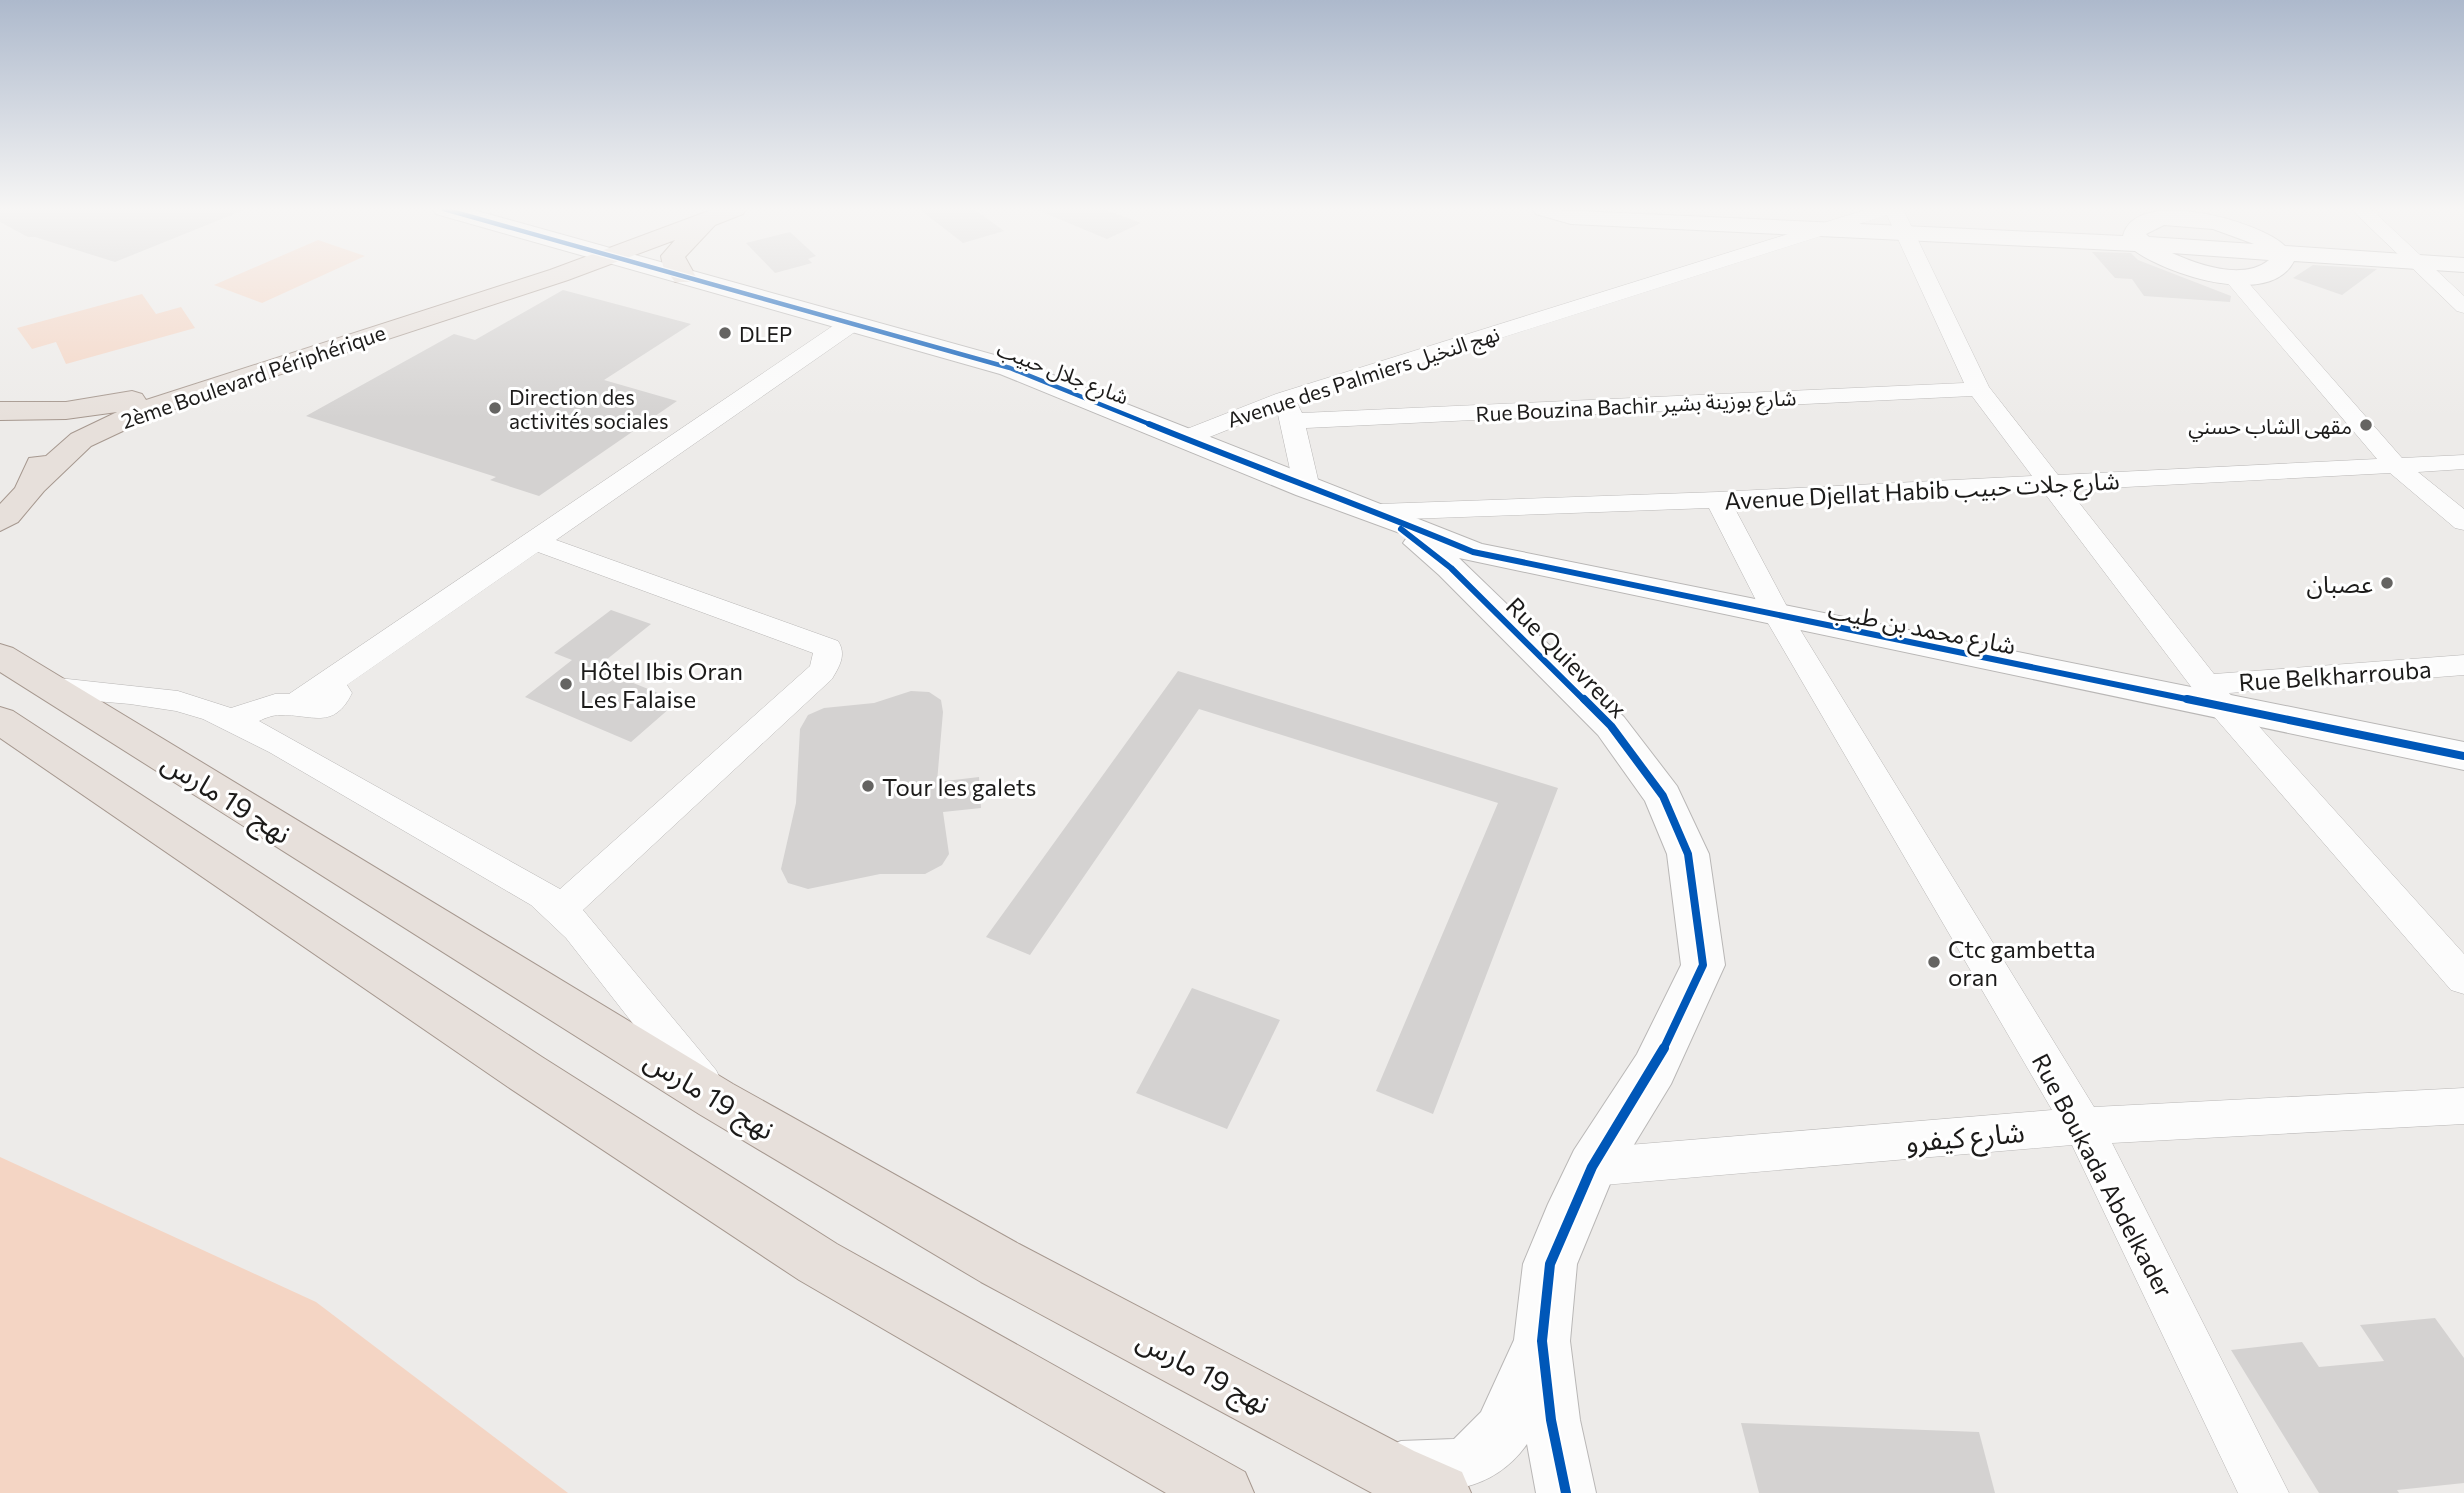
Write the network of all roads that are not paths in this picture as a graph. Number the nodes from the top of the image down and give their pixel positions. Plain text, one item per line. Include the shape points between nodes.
1 (514, 279) edge
2 (548, 279) edge
3 (690, 279) edge
4 (1676, 279) edge
5 (1926, 279) edge
6 (2234, 279) edge
7 (2434, 279) edge
8 (2464, 307) edge
9 (851, 324) junction
10 (1978, 388) junction
11 (1289, 410) junction
12 (0, 413) edge
13 (1183, 439) junction
14 (2464, 462) edge
15 (2396, 466) junction
16 (2051, 483) junction
17 (30, 487) junction
18 (1307, 488) junction
19 (1718, 500) junction
20 (1379, 512) junction
21 (0, 521) edge
22 (2464, 522) edge
23 (536, 542) junction
24 (1779, 618) junction
25 (0, 656) edge
26 (2464, 665) edge
27 (49, 687) junction
28 (2214, 696) junction
29 (311, 701) junction
30 (230, 719) junction
31 (0, 720) edge
32 (280, 744) junction
33 (2464, 757) edge
34 (561, 909) junction
35 (2464, 979) edge
36 (716, 1099) junction
37 (2464, 1106) edge
38 (2082, 1126) junction
39 (1592, 1167) junction
40 (1542, 1341) junction
41 (1417, 1482) edge
42 (1224, 1493) edge
43 (1566, 1493) edge
44 (2264, 1493) edge

1 - 12 main road, 2ème Boulevard Périphérique via 118,404 41,414
2 - 17 main road, 2ème Boulevard Périphérique via 149,408 81,440
3 - 9 street, شارع جلال حبيب
4 - 11 street, Avenue des Palmiers نهج النخيل
5 - 10 street
6 - 15 street
7 - 8 street
9 - 13 street, شارع جلال حبيب via 1010,368
9 - 23 street
10 - 11 street, Rue Bouzina Bachir شارع بوزينة بشير
10 - 16 street
11 - 13 street, Avenue des Palmiers نهج النخيل
11 - 18 street
12 - 17 main road via 34,433 43,452
13 - 18 street, شارع جلال حبيب
14 - 15 street, Avenue Djellat Habib شارع جلات حبيب
15 - 16 street, Avenue Djellat Habib شارع جلات حبيب
15 - 22 street
16 - 19 street, Avenue Djellat Habib شارع جلات حبيب
16 - 28 street
17 - 21 main road
18 - 20 street, شارع جلال حبيب
19 - 20 street, Avenue Djellat Habib شارع جلات حبيب
19 - 24 street, Rue Boukada Abdelkader
20 - 24 street, شارع محمد بن طيب via 1473,552
20 - 39 street, Rue Quievreux via 1451,568 1611,726 1663,796 1688,853 1703,964 1654,1069
23 - 29 street
23 - 34 street via 828,648 821,672
24 - 28 street, شارع محمد بن طيب
24 - 38 street, Rue Boukada Abdelkader
25 - 27 main road, نهج 19 مارس
26 - 28 street, Rue Belkharrouba
27 - 30 street via 178,701
27 - 36 main road, نهج 19 مارس
28 - 33 street, شارع محمد بن طيب
28 - 35 street
29 - 30 street via 275,704
29 - 32 street
30 - 32 street
31 - 42 main road via 818,1262
32 - 34 street
34 - 36 street
36 - 41 main road, نهج 19 مارس via 1000,1263
37 - 38 street, شارع كيفرو
38 - 39 street, شارع كيفرو
38 - 44 street, Rue Boukada Abdelkader
39 - 40 street, Rue Quievreux via 1550,1264
40 - 41 street via 1494,1446 1477,1461
40 - 43 street

